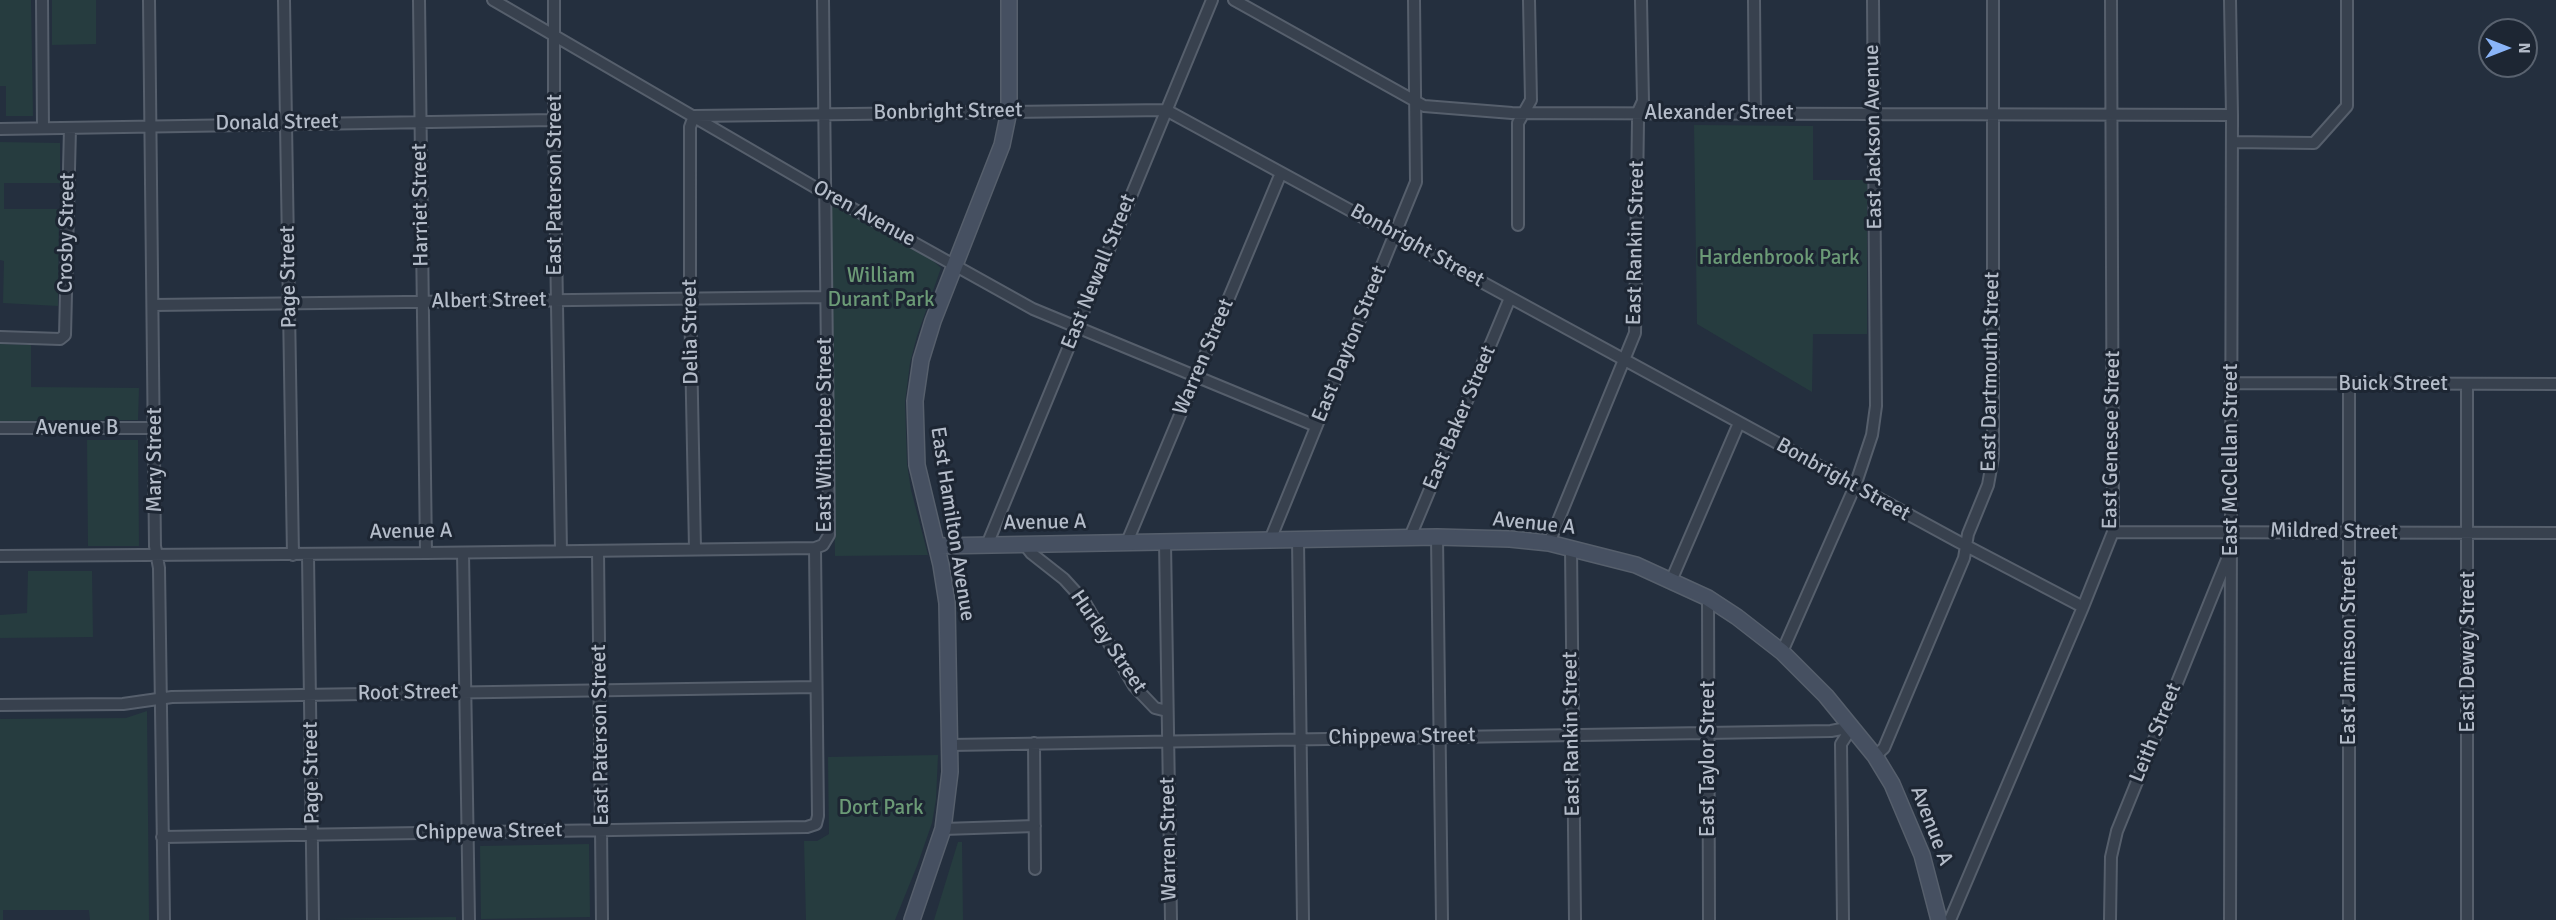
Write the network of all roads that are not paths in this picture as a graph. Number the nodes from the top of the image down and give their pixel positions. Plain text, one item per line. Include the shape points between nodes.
1 (42, 0) edge
2 (149, 0) edge
3 (284, 0) edge
4 (419, 0) edge
5 (493, 0) edge
6 (554, 0) edge
7 (823, 0) edge
8 (1009, 0) edge
9 (1212, 0) edge
10 (1234, 0) edge
11 (1414, 0) edge
12 (1529, 0) edge
13 (1641, 0) edge
14 (1754, 0) edge
15 (1873, 0) edge
16 (1993, 0) edge
17 (2111, 0) edge
18 (2230, 0) edge
19 (2347, 0) edge
20 (554, 37) junction
21 (1415, 101) junction
22 (1166, 110) junction
23 (1009, 111) junction
24 (1525, 112) junction
25 (1638, 112) junction
26 (1755, 113) junction
27 (824, 114) junction
28 (1875, 114) junction
29 (1994, 115) junction
30 (2112, 115) junction
31 (2232, 115) junction
32 (694, 116) junction
33 (554, 120) junction
34 (420, 121) junction
35 (286, 123) junction
36 (152, 126) junction
37 (43, 128) junction
38 (70, 128) junction
39 (0, 129) edge
40 (2232, 142) junction
41 (1281, 173) junction
42 (823, 192) junction
43 (1518, 225) dead end
44 (1396, 234) junction
45 (956, 265) junction
46 (826, 297) junction
47 (690, 298) junction
48 (1510, 298) junction
49 (556, 300) junction
50 (423, 302) junction
51 (290, 303) junction
52 (153, 305) junction
53 (1076, 327) junction
54 (0, 337) edge
55 (1625, 360) junction
56 (1196, 376) junction
57 (2231, 383) junction
58 (2349, 384) junction
59 (2467, 384) junction
60 (2556, 384) edge
61 (1739, 423) junction
62 (1316, 426) junction
63 (0, 428) edge
64 (155, 428) junction
65 (1855, 486) junction
66 (2230, 531) junction
67 (2113, 532) junction
68 (2349, 533) junction
69 (2468, 533) junction
70 (2556, 533) edge
71 (1410, 537) junction
72 (1437, 537) junction
73 (1270, 540) junction
74 (1298, 540) junction
75 (1127, 542) junction
76 (1165, 542) junction
77 (1549, 543) junction
78 (1024, 544) junction
79 (987, 545) junction
80 (937, 546) junction
81 (1966, 546) junction
82 (819, 547) junction
83 (1571, 548) junction
84 (695, 549) junction
85 (561, 551) junction
86 (598, 551) junction
87 (2230, 552) junction
88 (426, 553) junction
89 (464, 553) junction
90 (293, 555) junction
91 (308, 555) junction
92 (0, 556) edge
93 (157, 556) junction
94 (1671, 581) junction
95 (1708, 598) junction
96 (2083, 608) junction
97 (1782, 652) junction
98 (816, 687) junction
99 (600, 690) junction
100 (466, 692) junction
101 (310, 694) junction
102 (161, 698) junction
103 (0, 705) edge
104 (1167, 711) junction
105 (1852, 727) junction
106 (1708, 734) junction
107 (1572, 735) junction
108 (1440, 737) junction
109 (1301, 739) junction
110 (1168, 740) junction
111 (1034, 742) junction
112 (950, 745) junction
113 (1875, 756) junction
114 (816, 824) joint
115 (1035, 826) junction
116 (603, 830) junction
117 (943, 830) junction
118 (468, 833) junction
119 (313, 835) junction
120 (162, 837) junction
121 (1035, 870) dead end
122 (164, 920) edge
123 (313, 920) edge
124 (469, 920) edge
125 (602, 920) edge
126 (912, 920) edge
127 (1171, 920) edge
128 (1303, 920) edge
129 (1442, 920) edge
130 (1575, 920) edge
131 (1709, 920) edge
132 (1843, 920) edge
133 (1940, 920) edge
134 (1950, 920) edge
135 (2110, 920) edge
136 (2230, 920) edge
137 (2349, 920) edge
138 (2467, 920) edge

1 - 37 street
2 - 36 street, Mary Street
3 - 35 street, Page Street
4 - 34 street, Harriet Street
5 - 20 street, Oren Avenue
6 - 20 street, East Paterson Street
7 - 27 street, East Witherbee Street
8 - 23 street, East Hamilton Avenue
9 - 22 street, East Newall Street
10 - 21 street, Alexander Street
11 - 21 street, East Dayton Street
12 - 24 street via 1531,100
13 - 25 street, East Rankin Street via 1643,101
14 - 26 street
15 - 28 street, East Jackson Avenue
16 - 29 street, East Dartmouth Street
17 - 30 street, East Genesee Street
18 - 31 street, East McClellan Street
19 - 40 street via 2347,106 2314,143
20 - 32 street, Oren Avenue
20 - 33 street, East Paterson Street
21 - 24 street, Alexander Street via 1424,106
21 - 44 street, East Dayton Street via 1416,182
22 - 23 street, Bonbright Street
22 - 41 street, Bonbright Street
22 - 53 street, East Newall Street
23 - 27 street, Bonbright Street
23 - 45 street, East Hamilton Avenue via 996,163
24 - 25 street, Alexander Street
24 - 43 street via 1518,123
25 - 26 street, Alexander Street
25 - 55 street, East Rankin Street via 1635,333
26 - 28 street, Alexander Street
27 - 32 street, Bonbright Street
27 - 42 street, East Witherbee Street
28 - 29 street, Alexander Street
28 - 65 street, East Jackson Avenue via 1876,406 1872,435
29 - 30 street, Alexander Street
29 - 81 street, East Dartmouth Street via 1993,457 1988,485
30 - 31 street, Alexander Street
30 - 67 street, East Genesee Street
31 - 40 street, East McClellan Street
32 - 42 street, Oren Avenue
32 - 47 street, Delia Street via 690,127
33 - 34 street, Donald Street
33 - 49 street, East Paterson Street
34 - 35 street, Donald Street
34 - 50 street, Harriet Street
35 - 36 street, Donald Street
35 - 51 street, Page Street
36 - 38 street, Donald Street
36 - 52 street, Mary Street
37 - 38 street, Donald Street
37 - 39 street, Donald Street
38 - 54 street, Crosby Street via 64,337
40 - 57 street, East McClellan Street
41 - 44 street, Bonbright Street
41 - 56 street, Warren Street
42 - 45 street, Oren Avenue
42 - 46 street, East Witherbee Street
44 - 48 street, Bonbright Street
44 - 62 street, East Dayton Street
45 - 53 street, Oren Avenue via 1034,309
45 - 80 street, East Hamilton Avenue via 926,342 915,401 917,465
46 - 47 street, Albert Street
46 - 82 street, East Witherbee Street via 829,535
47 - 49 street, Albert Street
47 - 84 street, Delia Street
48 - 55 street, Bonbright Street
48 - 71 street, East Baker Street
49 - 50 street, Albert Street
49 - 85 street, East Paterson Street
50 - 51 street, Albert Street
50 - 88 street, Harriet Street
51 - 52 street, Albert Street
51 - 90 street, Page Street
52 - 64 street, Mary Street
53 - 56 street, Oren Avenue
53 - 79 street, East Newall Street
55 - 61 street, Bonbright Street
55 - 77 street, East Rankin Street
56 - 62 street, Oren Avenue
56 - 75 street, Warren Street
57 - 58 street, Buick Street
57 - 66 street, East McClellan Street
58 - 59 street, Buick Street
58 - 68 street, East Jamieson Street
59 - 60 street, Buick Street
59 - 69 street, East Dewey Street
61 - 65 street, Bonbright Street
61 - 94 street
62 - 73 street, East Dayton Street
63 - 64 street, Avenue B
64 - 93 street, Mary Street
65 - 81 street, Bonbright Street
65 - 97 street, East Jackson Avenue
66 - 67 street, Mildred Street
66 - 68 street, Mildred Street
66 - 87 street, East McClellan Street
67 - 96 street, East Genesee Street
68 - 69 street, Mildred Street
68 - 137 street, East Jamieson Street
69 - 70 street, Mildred Street
69 - 138 street, East Dewey Street
71 - 72 street, Avenue A
71 - 74 street, Avenue A
72 - 77 street, Avenue A
72 - 108 street
73 - 74 street, Avenue A
73 - 76 street, Avenue A
74 - 109 street
75 - 76 street, Avenue A
75 - 78 street, Avenue A
76 - 104 street, Warren Street
77 - 83 street, Avenue A
78 - 79 street, Avenue A
78 - 104 street, Hurley Street via 1084,602 1134,686 1155,708
79 - 80 street, Avenue A
80 - 112 street, East Hamilton Avenue via 947,603
81 - 96 street, Bonbright Street
81 - 113 street, East Dartmouth Street via 1884,748
82 - 84 street, Avenue A
82 - 98 street, East Witherbee Street
83 - 94 street, Avenue A via 1636,565
83 - 107 street, East Rankin Street
84 - 86 street, Avenue A
85 - 86 street, Avenue A
85 - 89 street, Avenue A
86 - 99 street, East Paterson Street
87 - 135 street, Leith Street via 2117,831 2111,856
87 - 136 street, East McClellan Street
88 - 89 street, Avenue A
88 - 91 street, Avenue A
89 - 100 street
90 - 91 street, Avenue A
90 - 93 street, Avenue A
91 - 101 street, Page Street
92 - 93 street, Avenue A
93 - 102 street, Mary Street
94 - 95 street, Avenue A
95 - 97 street, Avenue A
95 - 106 street, East Taylor Street
96 - 134 street, East Genesee Street
97 - 105 street, Avenue A
98 - 99 street, Root Street
98 - 114 street, East Witherbee Street
99 - 100 street, Root Street
99 - 116 street, East Paterson Street
100 - 101 street, Root Street
100 - 118 street
101 - 102 street, Root Street
101 - 119 street, Page Street
102 - 103 street, Root Street via 123,704
102 - 120 street, Mary Street
104 - 110 street, Warren Street
105 - 106 street, Chippewa Street via 1832,731
105 - 113 street, Avenue A
105 - 132 street via 1841,744
106 - 107 street, Chippewa Street
106 - 131 street, East Taylor Street
107 - 108 street, Chippewa Street
107 - 130 street, East Rankin Street
108 - 109 street, Chippewa Street
108 - 129 street
109 - 110 street, Chippewa Street
109 - 128 street
110 - 111 street, Chippewa Street
110 - 127 street, Warren Street
111 - 112 street, Chippewa Street
111 - 115 street
112 - 117 street, East Hamilton Avenue via 949,794
113 - 133 street, Avenue A via 1905,810
114 - 116 street, Chippewa Street
115 - 117 street
115 - 121 street
116 - 118 street, Chippewa Street
116 - 125 street, East Paterson Street
117 - 126 street, East Hamilton Avenue
118 - 119 street, Chippewa Street
118 - 124 street
119 - 120 street, Chippewa Street
119 - 123 street, Page Street
120 - 122 street, Mary Street

